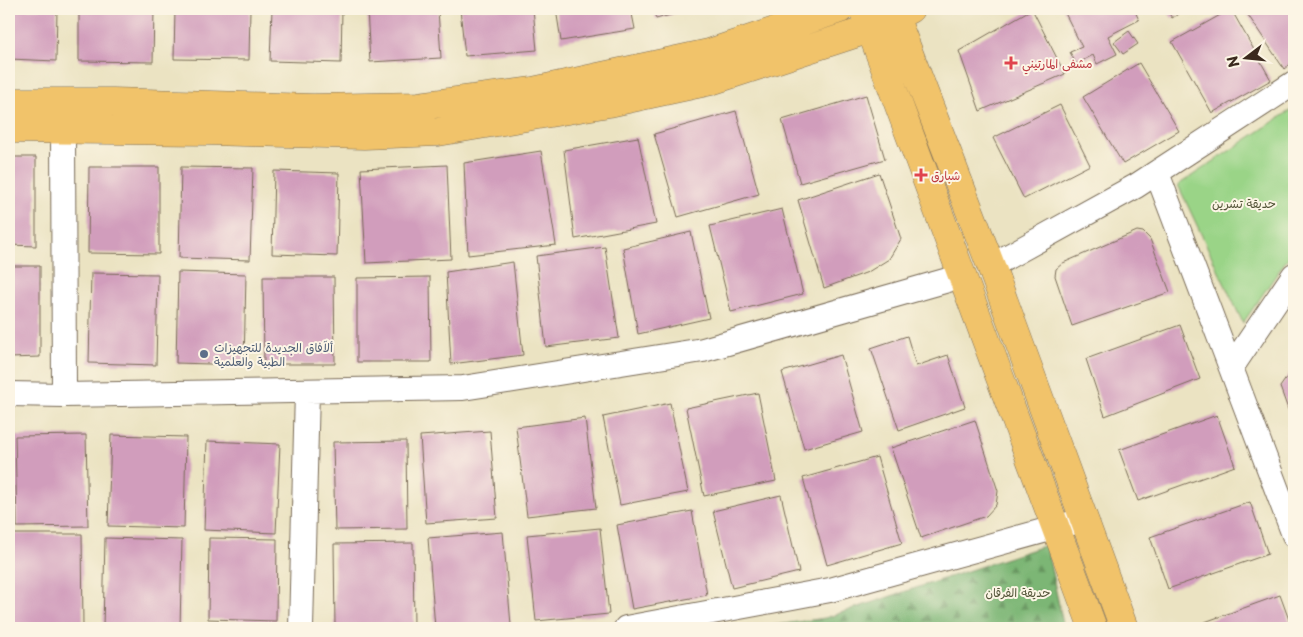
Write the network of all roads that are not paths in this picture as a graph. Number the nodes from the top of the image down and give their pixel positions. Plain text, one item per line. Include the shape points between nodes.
1 (840, 9) edge
2 (899, 11) edge
3 (866, 19) edge
4 (1294, 84) edge
5 (9, 102) edge
6 (63, 128) junction
7 (9, 129) edge
8 (1157, 173) junction
9 (991, 266) junction
10 (1294, 275) edge
11 (962, 276) junction
12 (1231, 368) junction
13 (307, 391) junction
14 (9, 394) edge
15 (64, 395) junction
16 (1084, 519) junction
17 (1055, 528) junction
18 (1294, 535) edge
19 (302, 628) edge
20 (626, 628) edge
21 (1093, 628) edge
22 (1124, 628) edge

1 - 5 main road via 709,53 533,91 419,106 313,108
2 - 3 main road
2 - 9 main road
3 - 6 main road via 711,81 609,104 438,132 364,135
3 - 11 main road
4 - 8 street
6 - 7 main road
6 - 15 street
8 - 9 street
8 - 12 street
9 - 16 main road
10 - 12 street
11 - 13 street via 703,350 463,388
11 - 17 main road
12 - 18 street
13 - 15 street
13 - 19 street
14 - 15 street
16 - 17 street
16 - 22 main road
17 - 20 street via 830,590
17 - 21 main road

